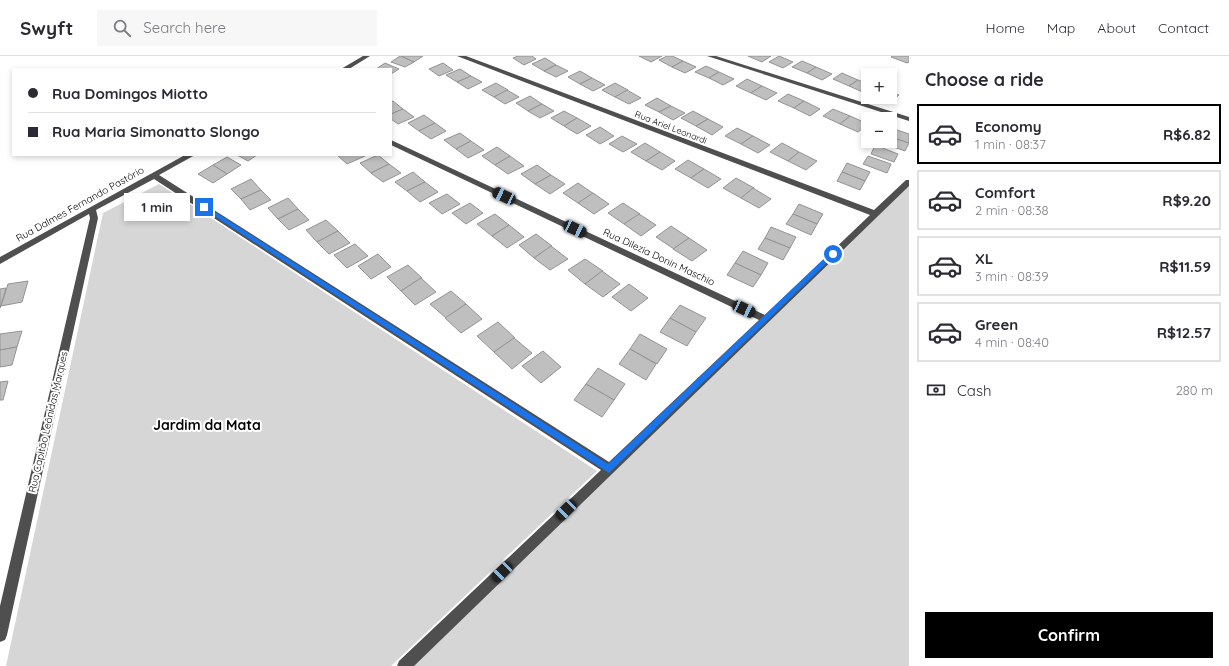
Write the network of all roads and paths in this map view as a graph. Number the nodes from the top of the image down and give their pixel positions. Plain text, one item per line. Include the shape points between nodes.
1 (367, 56) edge
2 (460, 56) edge
3 (710, 56) edge
4 (346, 68) edge
5 (909, 119) edge
6 (392, 142) edge
7 (189, 156) edge
8 (155, 176) junction
9 (909, 182) edge
10 (92, 210) junction
11 (876, 214) junction
12 (0, 261) edge
13 (765, 319) junction
14 (609, 469) junction
15 (0, 635) edge
16 (404, 666) edge

1 - 4 street
2 - 11 street, Rua Ariel Leonardi
3 - 5 street
6 - 13 street, Rua Dilezia Donin Maschio
7 - 8 street, Rua Dalmes Fernando Pastório
8 - 10 street, Rua Dalmes Fernando Pastório
8 - 14 street
9 - 11 street
10 - 12 street, Rua Dalmes Fernando Pastório
10 - 15 street, Rua Capitão Leônidas Marques via 94,218
11 - 13 street
13 - 14 street
14 - 16 street

